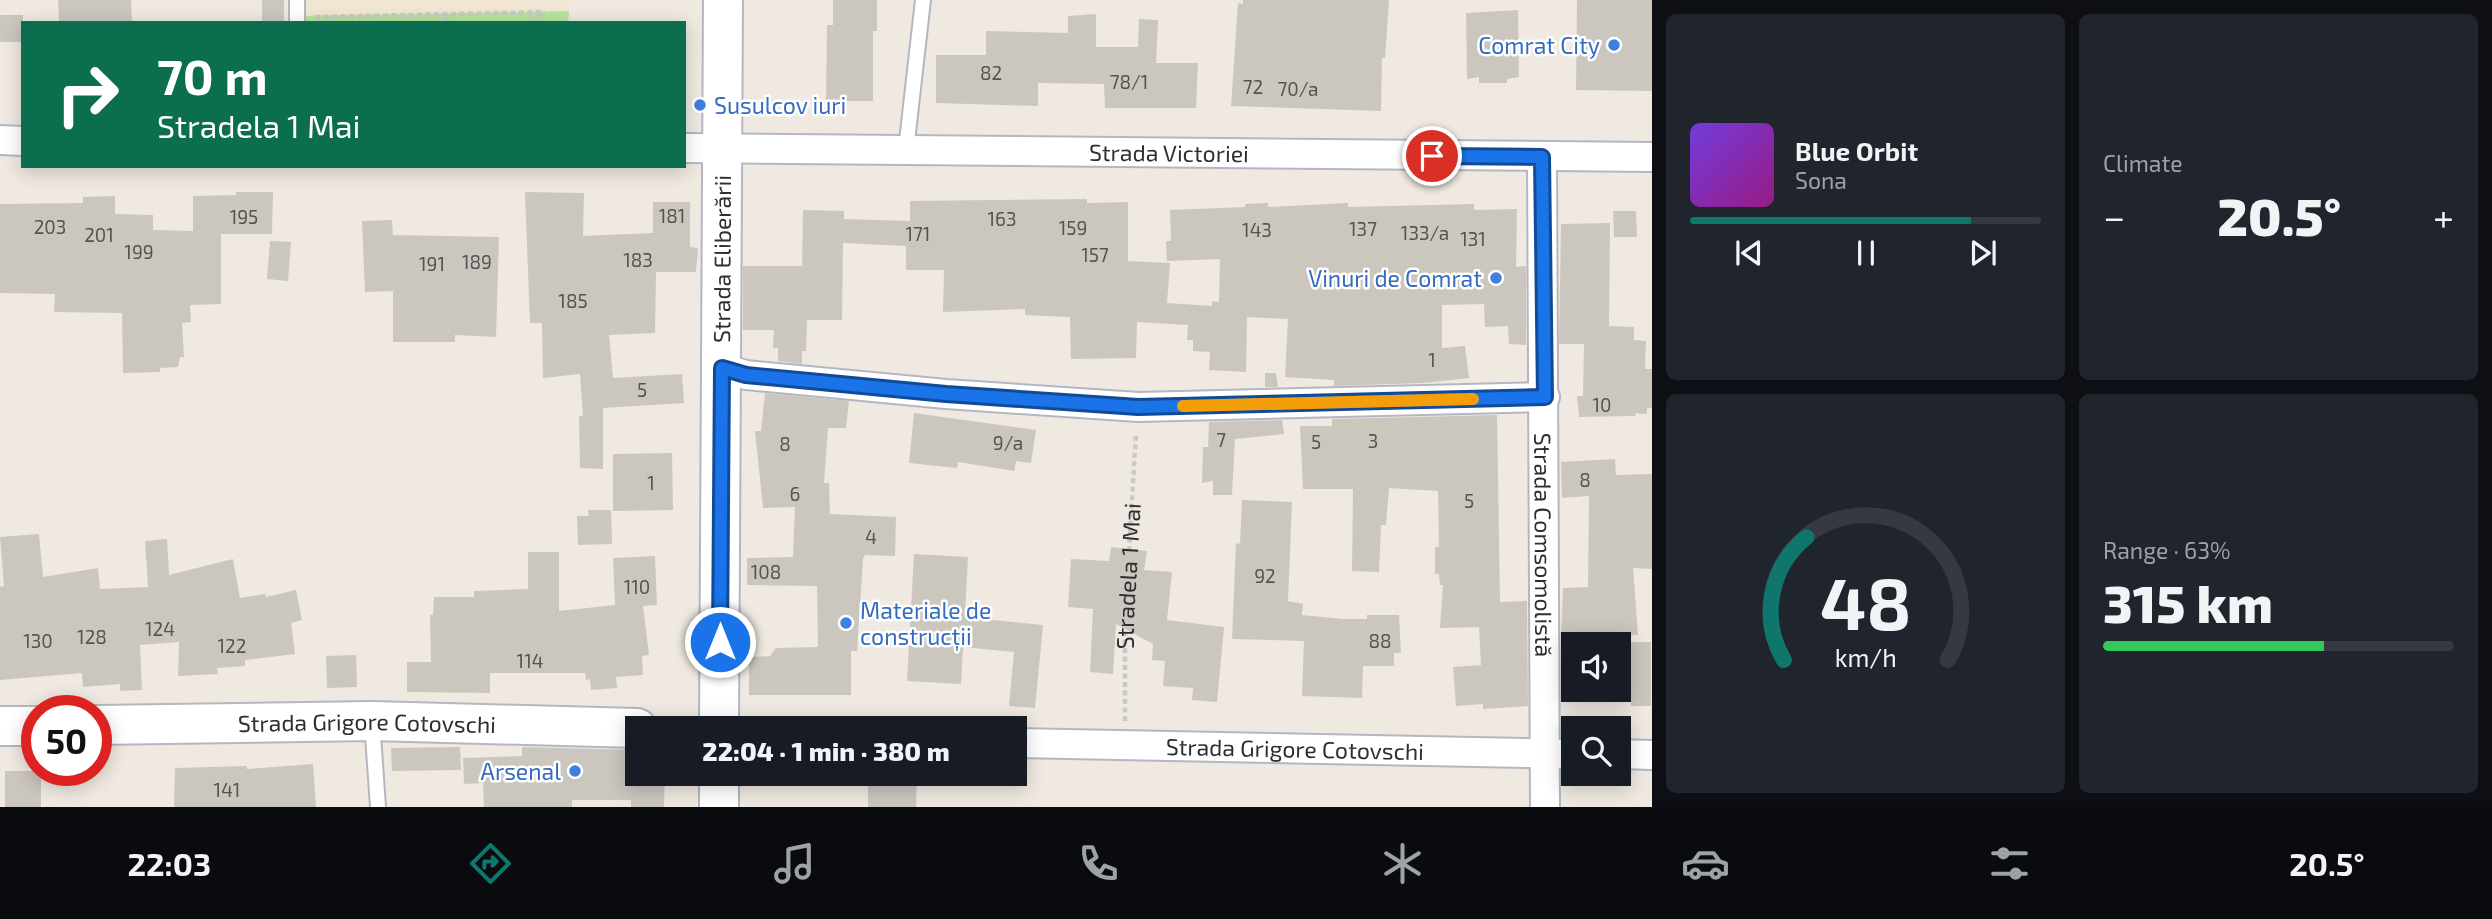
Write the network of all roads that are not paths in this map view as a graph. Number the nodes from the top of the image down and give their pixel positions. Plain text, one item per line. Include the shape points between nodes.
1 (298, 0) edge
2 (723, 0) edge
3 (923, 0) edge
4 (297, 21) edge
5 (0, 140) edge
6 (21, 141) edge
7 (686, 148) edge
8 (724, 148) junction
9 (906, 150) junction
10 (1542, 157) junction
11 (1652, 158) edge
12 (722, 368) junction
13 (1545, 397) junction
14 (719, 716) edge
15 (372, 721) junction
16 (112, 725) edge
17 (0, 726) edge
18 (21, 726) edge
19 (625, 728) edge
20 (1027, 743) edge
21 (1544, 753) junction
22 (1561, 754) edge
23 (1631, 754) edge
24 (1652, 755) edge
25 (719, 786) edge
26 (378, 807) edge
27 (719, 807) edge
28 (1545, 807) edge

1 - 4 lane
2 - 8 main road, Strada Eliberării
3 - 9 lane
5 - 6 street
7 - 8 street, Strada Victoriei
8 - 9 street, Strada Victoriei
8 - 12 main road, Strada Eliberării
9 - 10 street, Strada Victoriei
10 - 11 street, Strada Victoriei
10 - 13 street, Strada Comsomolistă
12 - 13 street via 746,375 932,393 1138,407
12 - 14 main road, Strada Eliberării
13 - 21 street, Strada Comsomolistă
15 - 16 main road, Strada Grigore Cotovschi
15 - 19 main road, Strada Grigore Cotovschi
15 - 26 lane
17 - 18 main road
20 - 21 street, Strada Grigore Cotovschi
21 - 22 street, Strada Grigore Cotovschi
21 - 28 street, Strada Comsomolistă
23 - 24 street
25 - 27 main road

